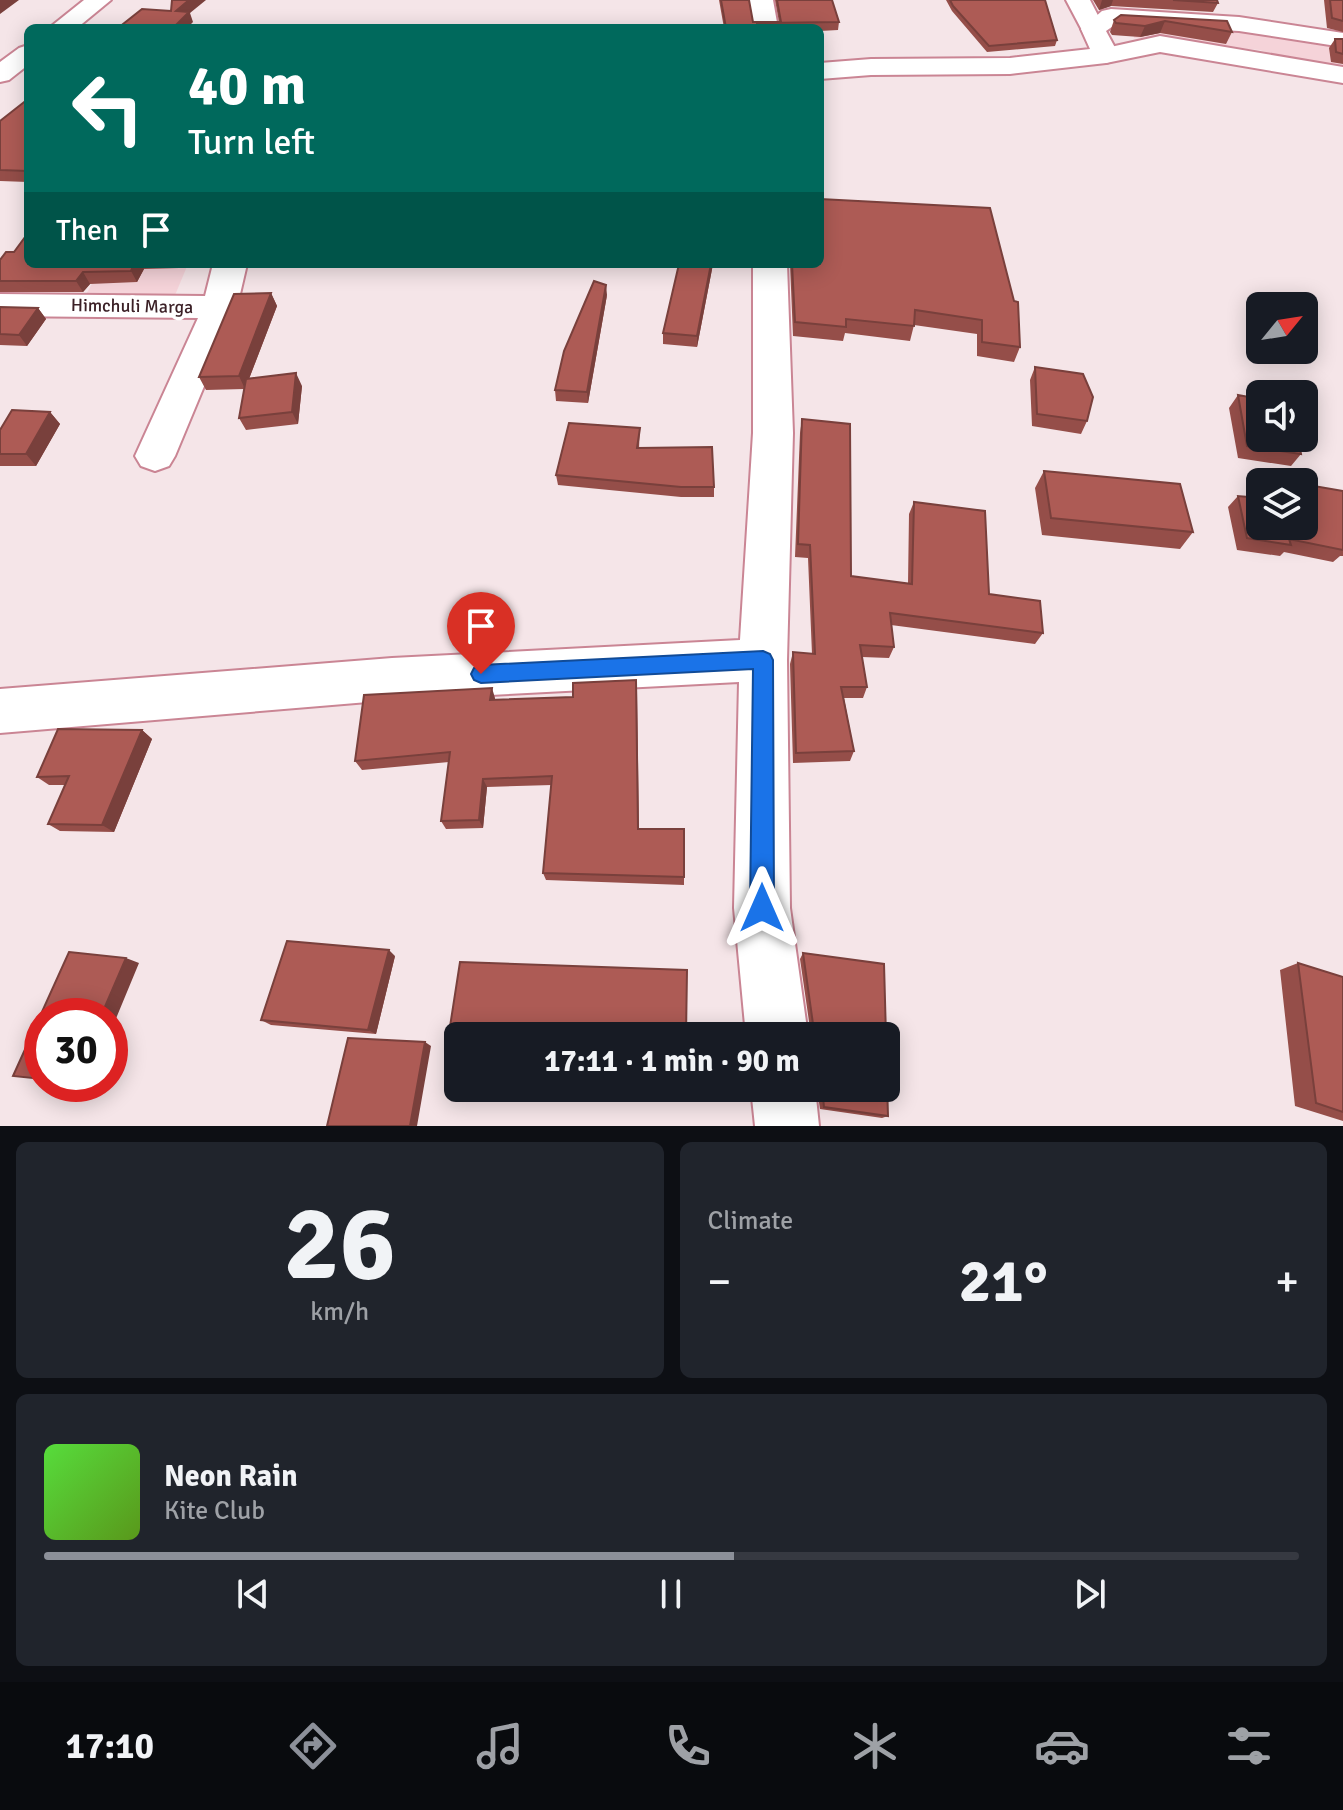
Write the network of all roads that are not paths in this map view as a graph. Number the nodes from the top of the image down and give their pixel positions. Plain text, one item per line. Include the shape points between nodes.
1 (99, 0) edge
2 (761, 0) edge
3 (1078, 0) edge
4 (66, 24) edge
5 (765, 24) edge
6 (1093, 29) junction
7 (1343, 40) edge
8 (1106, 55) junction
9 (24, 56) edge
10 (824, 71) edge
11 (0, 74) edge
12 (1343, 75) edge
13 (229, 268) edge
14 (770, 268) edge
15 (0, 305) edge
16 (220, 307) junction
17 (155, 456) dead end
18 (763, 660) junction
19 (0, 711) edge
20 (775, 1022) edge
21 (784, 1102) edge
22 (787, 1126) edge

1 - 4 main road
2 - 5 main road
3 - 6 main road
6 - 7 main road via 1111,16 1239,24
6 - 8 main road
8 - 10 main road via 1010,66
8 - 12 main road via 1160,44
9 - 11 main road
13 - 16 main road, Himchuli Marga
14 - 18 main road via 773,447
15 - 16 main road, Himchuli Marga
16 - 17 main road
18 - 19 main road via 407,678
18 - 20 main road via 762,908
21 - 22 main road

